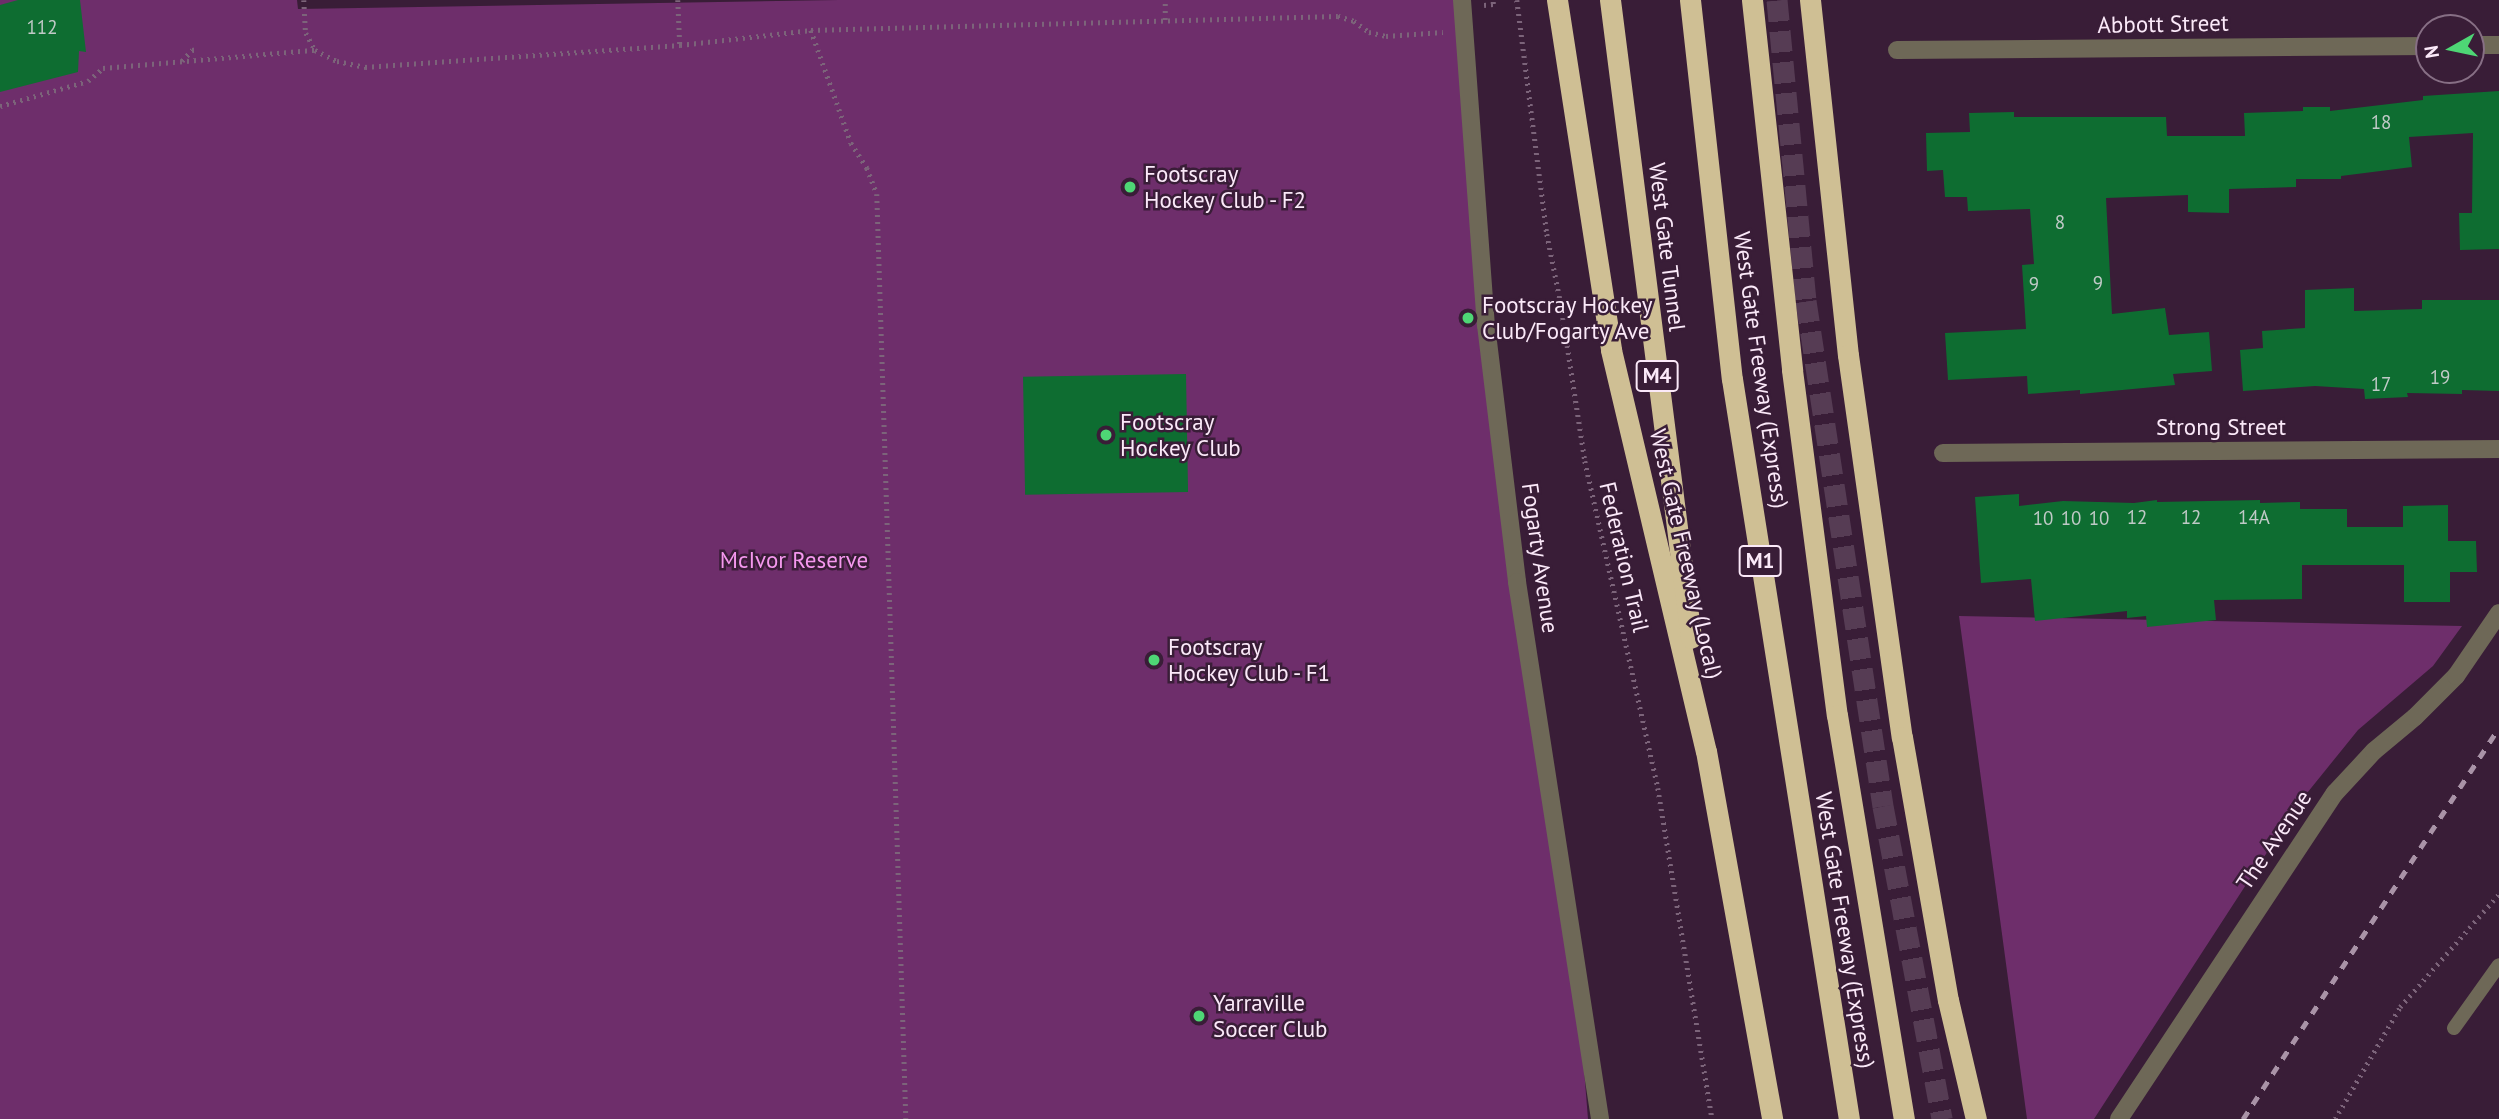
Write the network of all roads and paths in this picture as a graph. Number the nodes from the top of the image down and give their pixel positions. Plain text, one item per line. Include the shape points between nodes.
1 (304, 0) edge
2 (678, 0) edge
3 (1165, 0) edge
4 (1462, 0) edge
5 (1517, 0) edge
6 (1557, 0) edge
7 (1610, 0) edge
8 (1690, 0) edge
9 (1752, 0) edge
10 (1810, 0) edge
11 (1165, 20) junction
12 (811, 30) junction
13 (1450, 32) dead end
14 (680, 46) junction
15 (2415, 46) edge
16 (198, 49) dead end
17 (315, 50) junction
18 (1897, 50) dead end
19 (182, 61) junction
20 (0, 106) edge
21 (2499, 449) edge
22 (1943, 453) dead end
23 (2499, 613) edge
24 (1706, 751) junction
25 (2499, 894) edge
26 (2499, 965) edge
27 (2454, 1028) dead end
28 (906, 1119) edge
29 (1600, 1119) edge
30 (1712, 1119) edge
31 (1772, 1119) edge
32 (1849, 1119) edge
33 (1904, 1119) edge
34 (1976, 1119) edge
35 (2119, 1119) edge
36 (2335, 1119) edge

1 - 17 path via 306,33
2 - 14 path
3 - 11 path
4 - 29 street, Fogarty Avenue via 1486,325 1517,582
5 - 30 path, Federation Trail via 1547,234 1585,461 1658,788
6 - 24 highway, West Gate Freeway (Local) via 1611,350
7 - 24 highway, West Gate Tunnel / M4
8 - 32 highway, West Gate Freeway (Express) / M1 via 1732,379
9 - 33 highway, West Gate Freeway (Express) / M1 via 1792,370 1837,715
10 - 34 highway via 1848,355 1902,737 1948,1000
11 - 12 path
11 - 13 path via 1338,16 1385,36
12 - 14 path
12 - 28 path via 851,144 877,194
14 - 17 path via 365,67
15 - 18 street, Abbott Street
16 - 19 path
17 - 19 path
19 - 20 path via 103,68 88,81
21 - 22 street, Strong Street
23 - 35 street, The Avenue via 2456,676 2335,793
24 - 31 highway, West Gate Freeway (Local)
25 - 36 path via 2400,1007
26 - 27 lane

